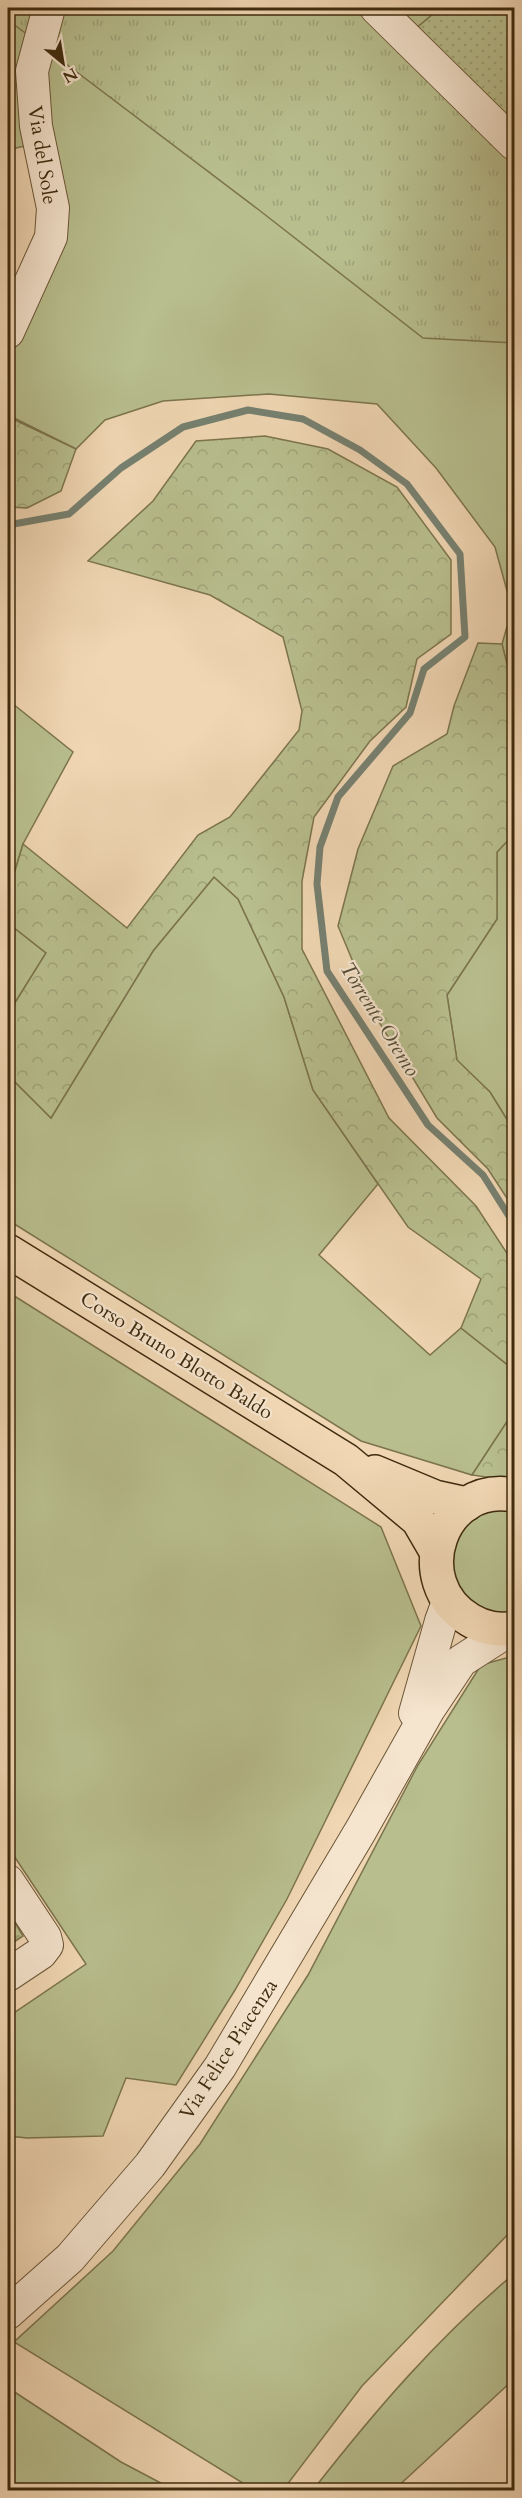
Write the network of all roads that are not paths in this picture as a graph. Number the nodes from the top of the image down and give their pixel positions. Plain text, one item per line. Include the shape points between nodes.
1 (49, 8) edge
2 (376, 8) edge
3 (514, 144) edge
4 (8, 332) edge
5 (8, 1251) edge
6 (346, 1460) junction
7 (514, 1495) edge
8 (467, 1504) junction
9 (436, 1551) junction
10 (448, 1602) junction
11 (513, 1628) edge
12 (405, 1752) junction
13 (8, 1881) edge
14 (8, 1975) edge
15 (8, 2313) edge

1 - 4 street, Via del Sole via 32,71 36,126 53,208 51,237
2 - 3 street
5 - 6 main road, Corso Bruno Blotto Baldo
6 - 8 main road, Corso Bruno Blotto Baldo via 435,1497
6 - 9 main road, Corso Bruno Blotto Baldo via 418,1520
7 - 8 main road via 486,1496
8 - 9 main road via 452,1516
9 - 10 main road via 436,1569
10 - 11 main road via 476,1624
10 - 12 street, Via Felice Piacenza
11 - 12 street, Via Felice Piacenza via 460,1661
12 - 15 street, Via Felice Piacenza via 220,2067 150,2166 70,2258
13 - 14 street via 47,1945

